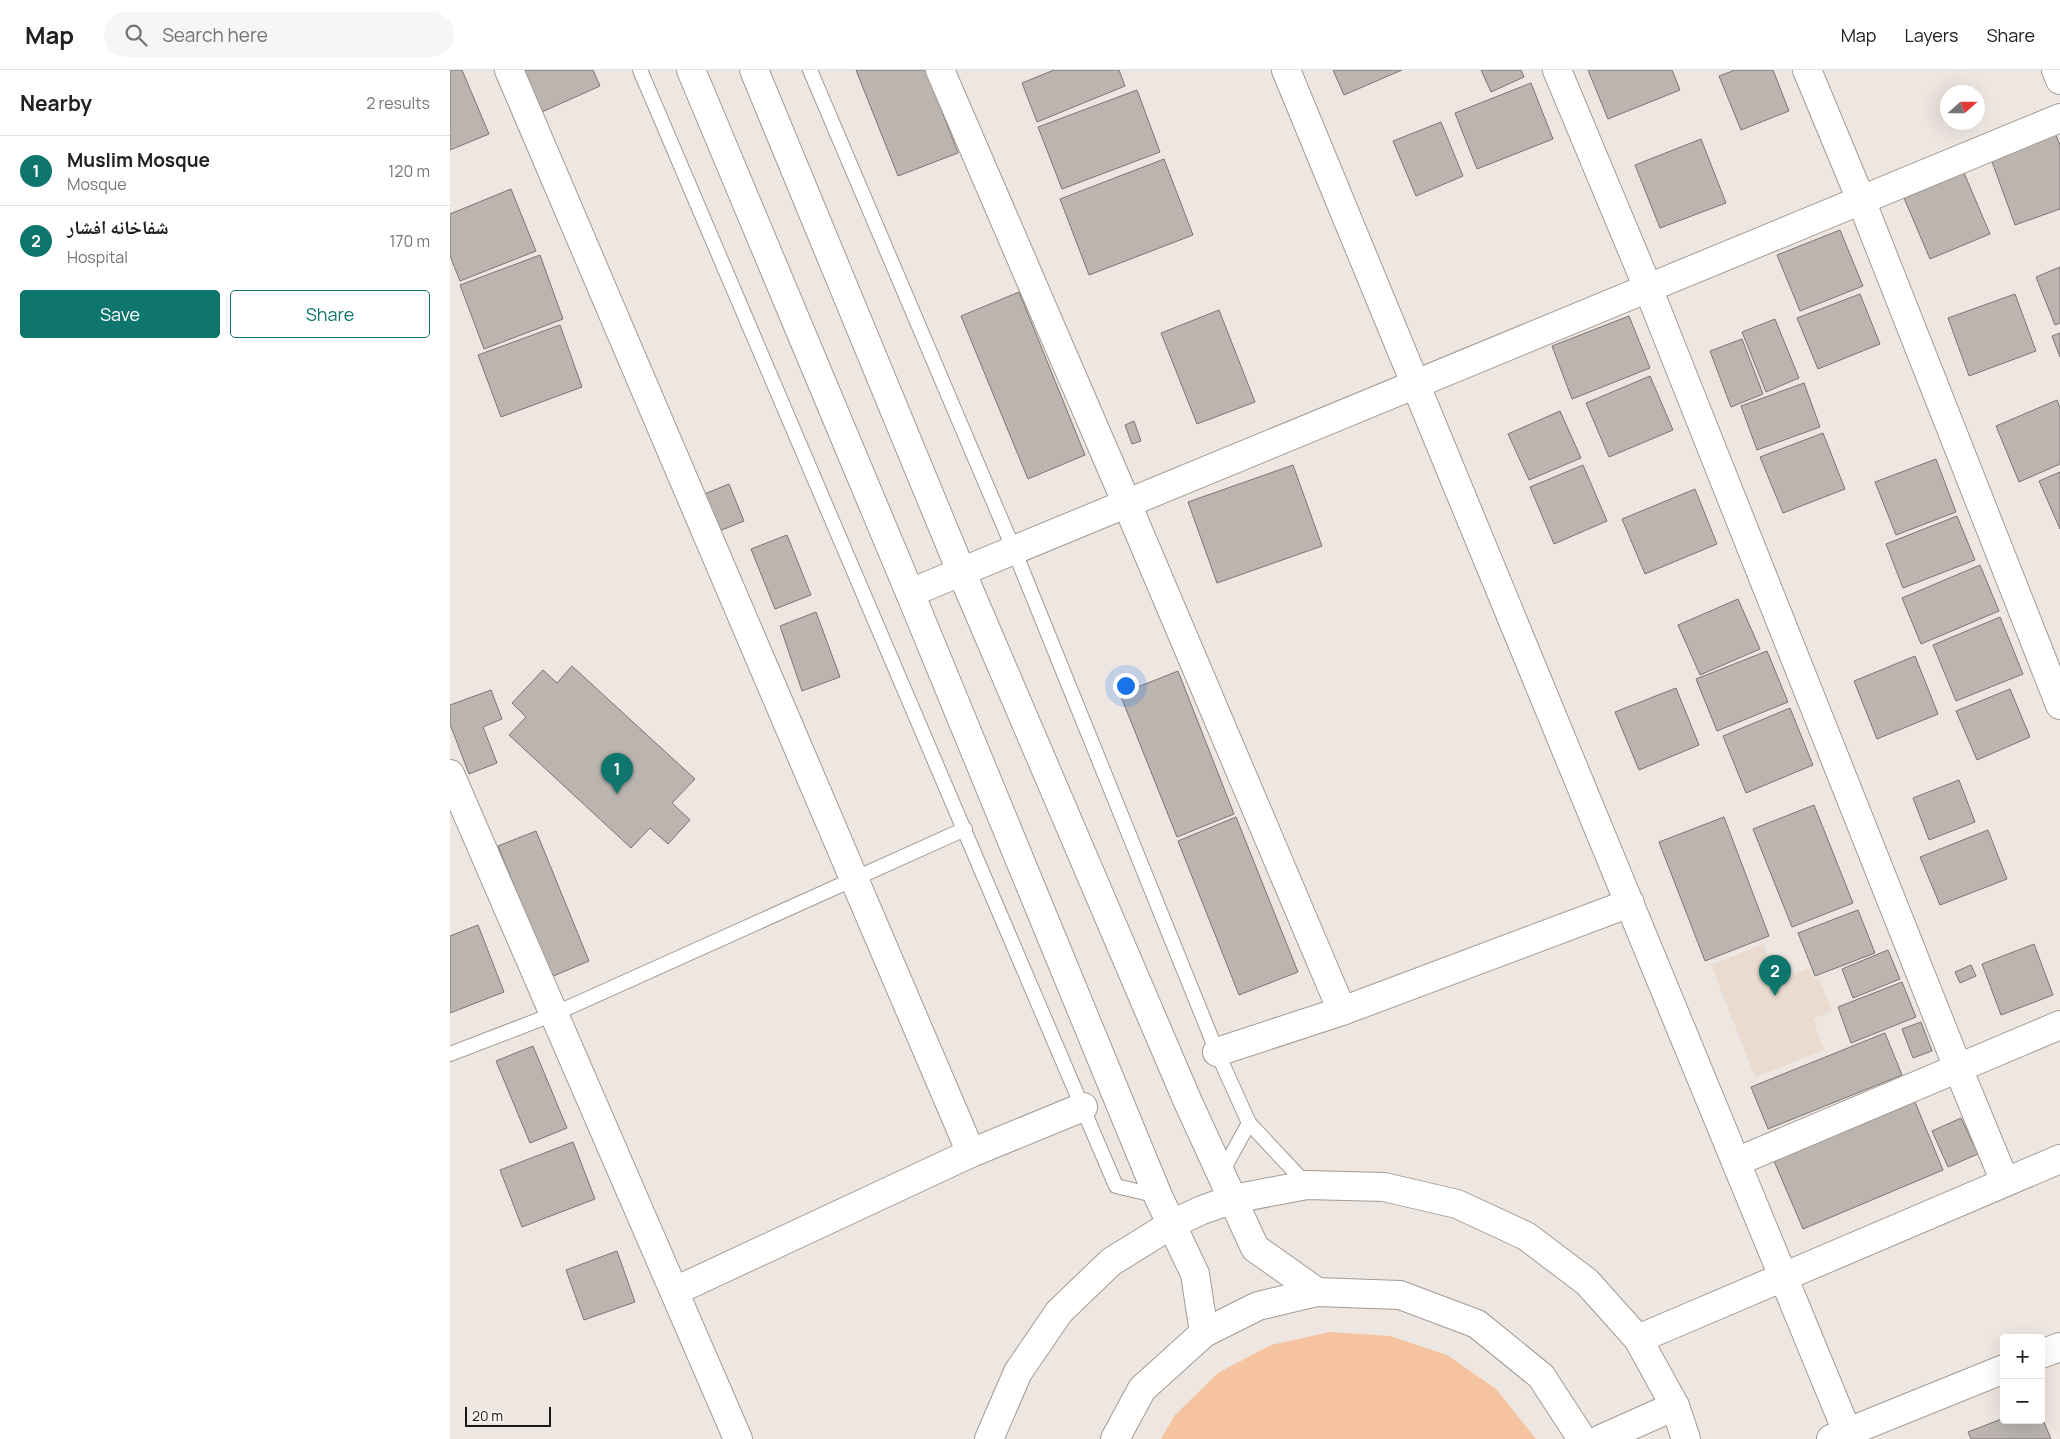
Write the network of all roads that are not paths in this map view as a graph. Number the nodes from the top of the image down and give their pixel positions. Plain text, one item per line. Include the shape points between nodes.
1 (509, 70) edge
2 (640, 70) edge
3 (690, 70) edge
4 (754, 70) edge
5 (810, 70) edge
6 (940, 70) edge
7 (1286, 70) edge
8 (1557, 70) edge
9 (1807, 70) edge
10 (2056, 70) edge
11 (2060, 80) edge
12 (2060, 118) edge
13 (1861, 200) junction
14 (1648, 288) junction
15 (1416, 384) junction
16 (1127, 504) junction
17 (1014, 550) junction
18 (961, 572) junction
19 (910, 593) junction
20 (2060, 705) edge
21 (450, 774) edge
22 (965, 829) junction
23 (855, 880) junction
24 (1630, 903) junction
25 (1342, 1011) junction
26 (554, 1014) junction
27 (2060, 1025) edge
28 (1217, 1052) junction
29 (450, 1054) edge
30 (1958, 1068) junction
31 (1083, 1107) junction
32 (1249, 1123) junction
33 (971, 1152) junction
34 (2060, 1159) edge
35 (1736, 1162) junction
36 (1221, 1174) junction
37 (2005, 1182) junction
38 (1308, 1185) junction
39 (1158, 1196) junction
40 (1233, 1199) junction
41 (1172, 1224) junction
42 (1784, 1277) junction
43 (675, 1291) junction
44 (1317, 1292) junction
45 (1204, 1333) junction
46 (1638, 1339) junction
47 (2060, 1347) edge
48 (2045, 1353) edge
49 (2000, 1371) edge
50 (1675, 1406) junction
51 (1843, 1437) edge
52 (738, 1439) edge
53 (989, 1439) edge
54 (1115, 1439) edge
55 (1582, 1439) edge
56 (1601, 1439) edge
57 (1686, 1439) edge

1 - 23 street
2 - 22 lane
3 - 19 street
4 - 18 street
5 - 17 lane
6 - 16 street
7 - 15 street
8 - 14 street
9 - 13 street
10 - 11 street
12 - 13 street
13 - 14 street
13 - 20 street
14 - 15 street
14 - 30 street
15 - 16 street
15 - 24 street
16 - 17 street
16 - 25 street
17 - 18 street
17 - 28 lane
18 - 19 street
18 - 36 street
19 - 39 street
21 - 26 street
22 - 23 lane
22 - 31 lane
23 - 26 lane
23 - 33 street
24 - 25 street
24 - 35 street
25 - 28 street
26 - 29 lane
26 - 43 street
27 - 30 street
28 - 32 lane
30 - 35 street
30 - 37 street
31 - 33 street
31 - 39 lane via 1116,1186
32 - 36 lane
32 - 38 lane
33 - 43 street
34 - 37 street
35 - 42 street
36 - 40 street
37 - 42 street
38 - 40 street
38 - 46 street via 1384,1187 1457,1204 1526,1236 1587,1282
39 - 41 street
40 - 41 street
40 - 44 street via 1255,1248
41 - 45 street via 1195,1274
41 - 53 street via 1111,1262 1059,1312 1018,1372
42 - 46 street
42 - 51 street
43 - 52 street
44 - 45 street via 1258,1306
44 - 55 street via 1400,1295 1477,1324 1541,1376
45 - 54 street via 1142,1389
46 - 50 street
47 - 48 street
49 - 51 street
50 - 56 street
50 - 57 street

